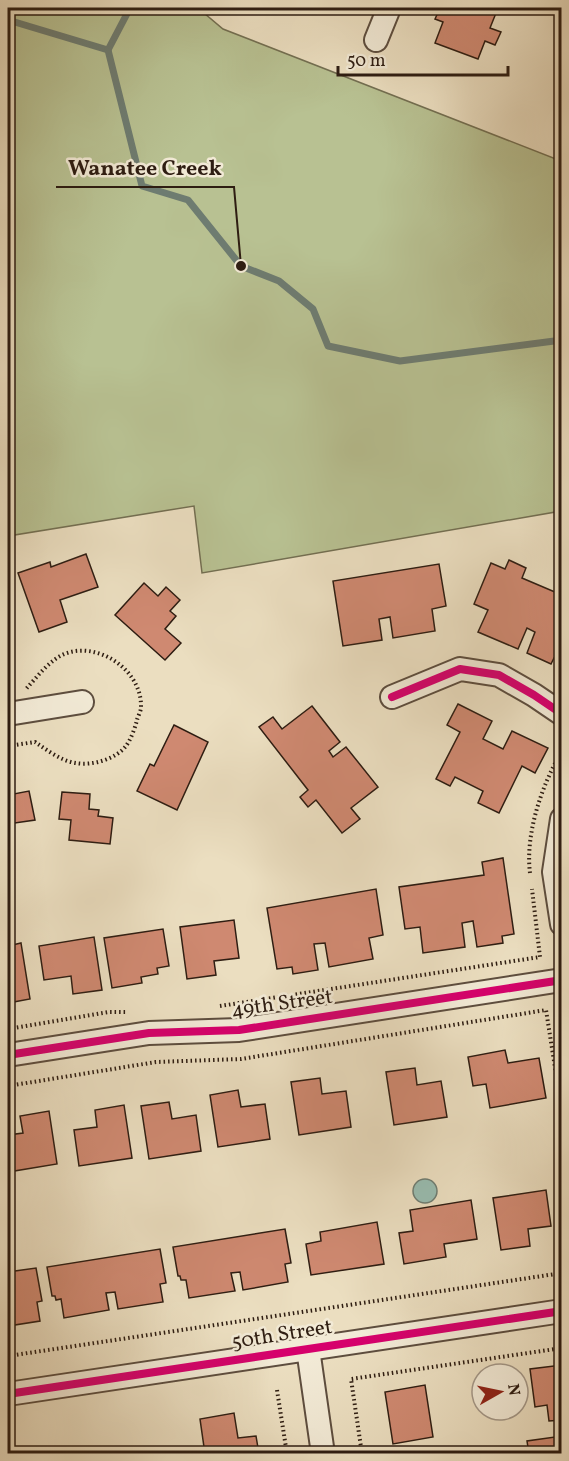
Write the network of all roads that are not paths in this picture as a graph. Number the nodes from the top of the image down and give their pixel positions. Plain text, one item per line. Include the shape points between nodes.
1 (389, 8) edge
2 (376, 40) dead end
3 (392, 697) dead end
4 (82, 702) dead end
5 (8, 714) edge
6 (561, 714) edge
7 (561, 819) edge
8 (561, 924) edge
9 (561, 980) edge
10 (8, 1055) edge
11 (561, 1311) edge
12 (308, 1349) junction
13 (8, 1394) edge
14 (323, 1454) edge

1 - 2 street
3 - 6 street via 460,669 499,675
4 - 5 street
7 - 8 street via 554,872
9 - 10 street, 49th Street via 239,1030 149,1033
11 - 12 street, 50th Street
12 - 13 street, 50th Street
12 - 14 street

